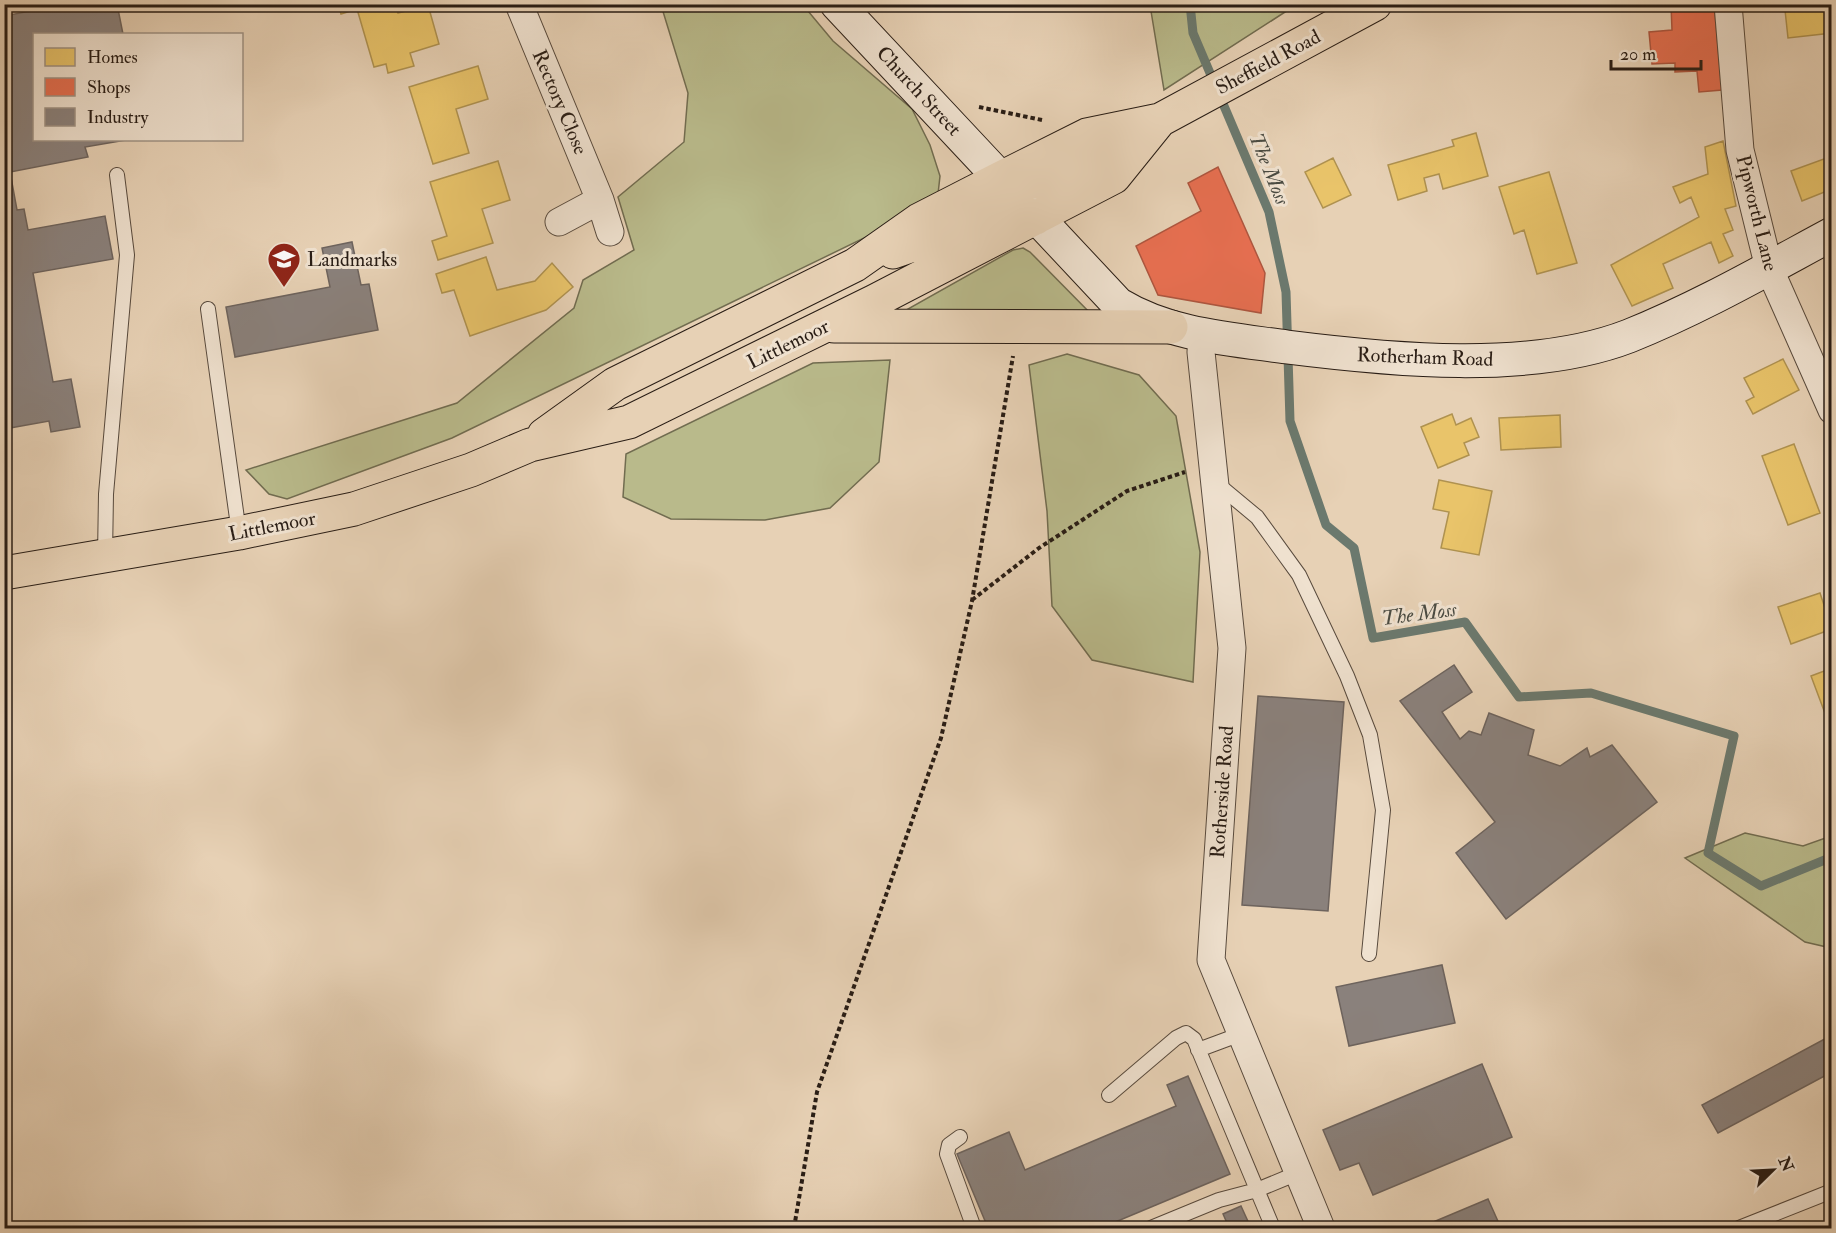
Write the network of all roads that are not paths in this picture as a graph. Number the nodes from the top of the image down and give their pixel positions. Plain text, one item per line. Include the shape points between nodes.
1 (519, 4) edge
2 (837, 4) edge
3 (1375, 4) edge
4 (1728, 4) edge
5 (1160, 120) junction
6 (117, 175) dead end
7 (999, 178) junction
8 (600, 200) junction
9 (1036, 218) junction
10 (559, 222) dead end
11 (610, 232) dead end
12 (1832, 234) edge
13 (855, 265) junction
14 (1769, 268) junction
15 (208, 309) dead end
16 (825, 326) junction
17 (1186, 331) junction
18 (1832, 410) edge
19 (530, 445) junction
20 (1215, 472) junction
21 (239, 533) junction
22 (105, 557) junction
23 (4, 573) edge
24 (1369, 954) dead end
25 (1241, 1034) junction
26 (1198, 1050) junction
27 (1109, 1095) dead end
28 (960, 1137) dead end
29 (1298, 1173) junction
30 (1257, 1190) junction
31 (1832, 1191) edge
32 (974, 1228) edge
33 (1151, 1228) edge
34 (1273, 1228) edge
35 (1321, 1228) edge
36 (1739, 1228) edge

1 - 8 street, Rectory Close
2 - 7 main road, Church Street
3 - 5 main road, Sheffield Road
4 - 14 street, Pipworth Lane via 1740,150
5 - 7 main road via 1082,170 1040,183
5 - 9 main road, Sheffield Road via 1114,177
6 - 22 lane via 127,255 106,494
7 - 9 main road, Church Street
7 - 13 main road, Littlemoor via 919,220
8 - 10 street
8 - 11 street, Rectory Close
9 - 13 main road via 1011,210 991,214 947,234
9 - 16 main road, Littlemoor
9 - 17 main road, Rotherham Road via 1118,304 1137,315
12 - 14 main road, Rotherham Road
13 - 19 main road, Littlemoor via 615,384
14 - 17 main road, Rotherham Road via 1627,337 1537,357 1453,360 1331,352
14 - 18 street, Pipworth Lane
15 - 21 lane
16 - 17 main road
16 - 19 main road, Littlemoor via 629,422
17 - 20 street, Rotherside Road via 1201,352
19 - 21 main road, Littlemoor via 471,470 354,509
20 - 24 lane via 1257,517 1299,575 1370,735 1383,810
20 - 25 street, Rotherside Road via 1232,648 1211,960
21 - 22 main road, Littlemoor
22 - 23 main road, Littlemoor
25 - 26 lane
25 - 29 street, Rotherside Road
26 - 27 lane via 1194,1039 1186,1033 1176,1038
26 - 30 lane
28 - 32 lane via 949,1145 947,1154
29 - 30 lane
29 - 35 street, Rotherside Road
30 - 33 lane via 1219,1200
30 - 34 lane
31 - 36 lane

